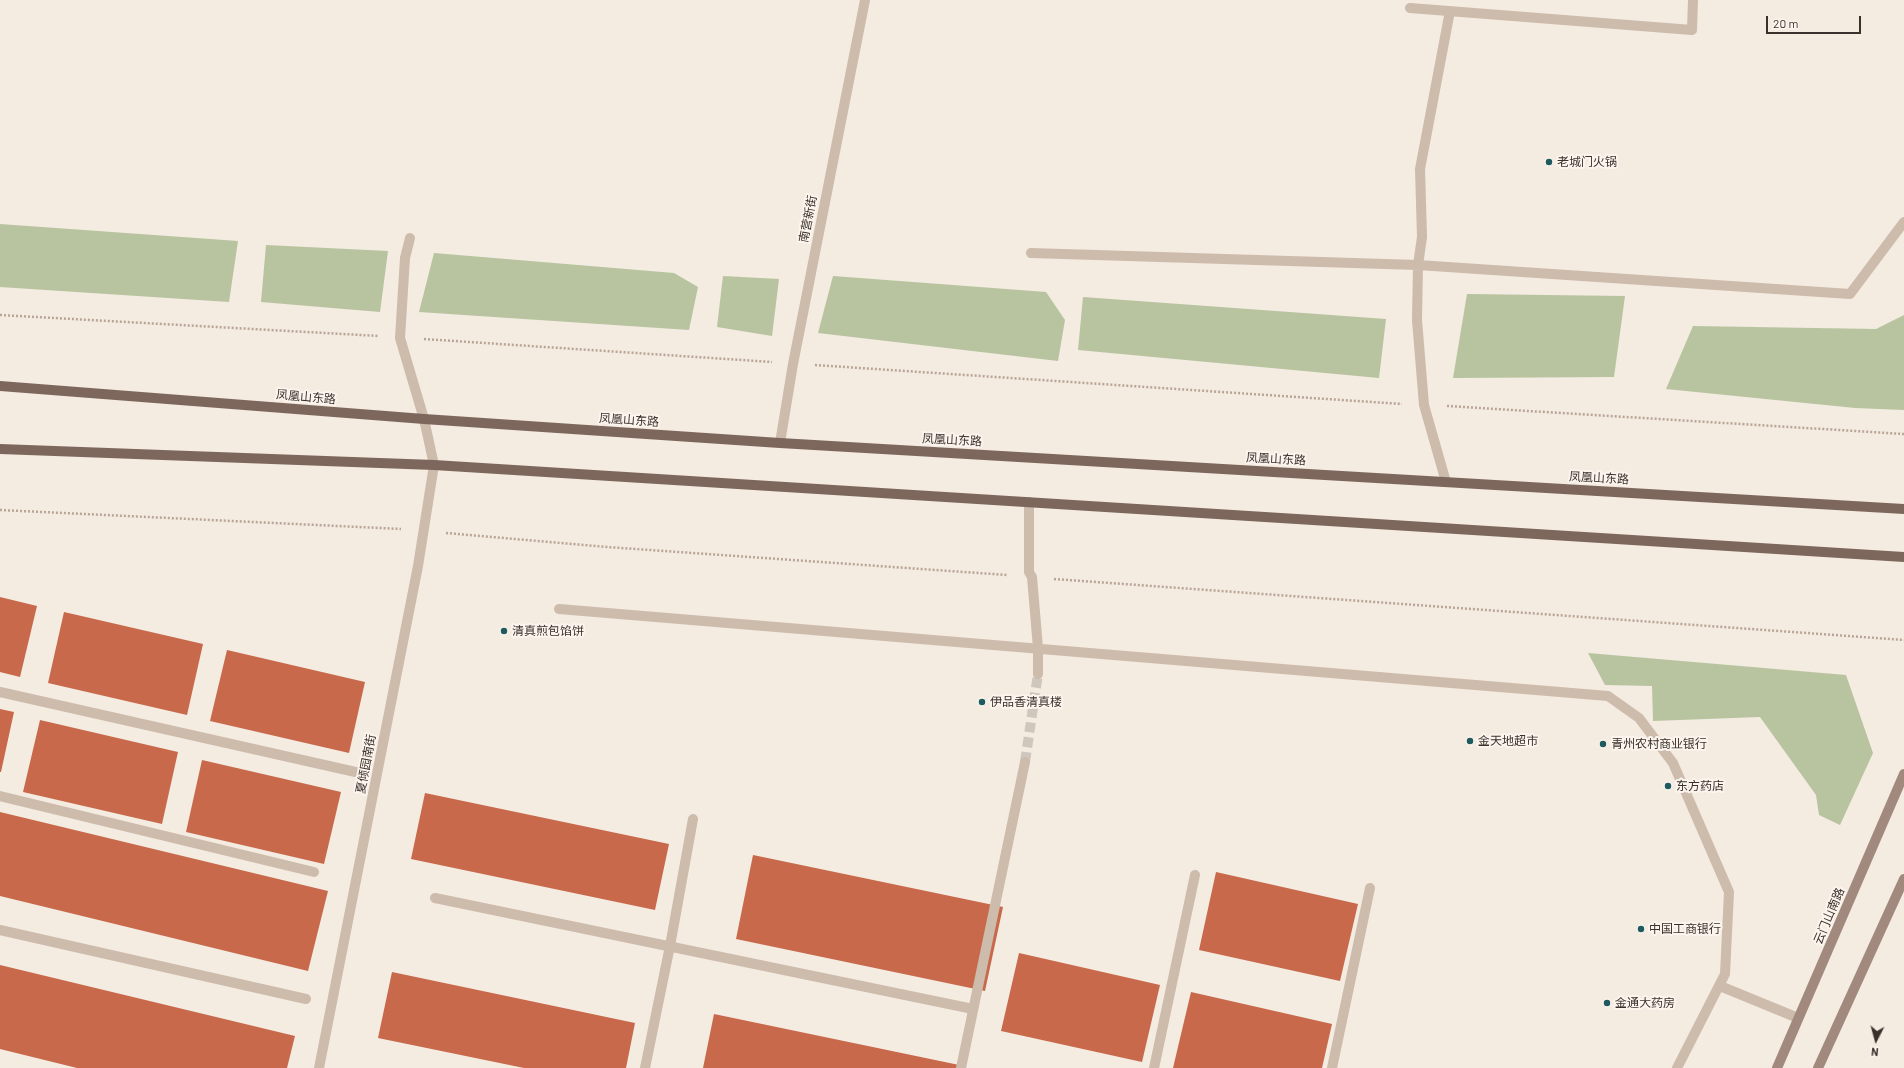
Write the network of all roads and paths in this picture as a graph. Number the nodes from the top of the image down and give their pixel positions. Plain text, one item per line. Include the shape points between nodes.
1 (865, 0) edge
2 (1693, 0) edge
3 (1410, 8) dead end
4 (1450, 11) junction
5 (1904, 222) edge
6 (410, 238) dead end
7 (1032, 253) dead end
8 (1418, 265) junction
9 (0, 314) edge
10 (400, 338) junction
11 (792, 364) junction
12 (0, 386) edge
13 (1424, 405) junction
14 (424, 419) junction
15 (1904, 434) edge
16 (780, 443) junction
17 (0, 449) edge
18 (434, 465) junction
19 (1446, 482) junction
20 (1029, 502) junction
21 (1904, 509) edge
22 (0, 510) edge
23 (423, 531) junction
24 (1904, 557) edge
25 (1032, 577) junction
26 (559, 609) dead end
27 (1904, 640) edge
28 (1038, 648) junction
29 (1038, 674) tunnel mouth
30 (0, 692) edge
31 (1025, 762) tunnel mouth
32 (360, 773) dead end
33 (1904, 774) edge
34 (0, 796) edge
35 (693, 819) dead end
36 (314, 872) dead end
37 (1195, 875) dead end
38 (1904, 879) edge
39 (1370, 888) dead end
40 (435, 898) dead end
41 (0, 930) edge
42 (670, 946) junction
43 (1720, 986) junction
44 (306, 999) dead end
45 (973, 1009) junction
46 (1798, 1018) junction
47 (319, 1068) edge
48 (645, 1068) edge
49 (960, 1068) edge
50 (1154, 1068) edge
51 (1332, 1068) edge
52 (1677, 1068) edge
53 (1777, 1068) edge
54 (1818, 1068) edge

1 - 11 street, 南营新街
2 - 4 street via 1692,30
3 - 4 street
4 - 8 street via 1420,169 1422,237
5 - 8 street via 1850,294
6 - 10 street via 405,258
7 - 8 street
8 - 13 street via 1417,320
9 - 10 path
10 - 11 path
10 - 14 street
11 - 13 path
11 - 16 street, 南营新街
12 - 14 main road, 凤凰山东路
13 - 15 path
13 - 19 street
14 - 16 main road, 凤凰山东路
14 - 18 street
16 - 19 main road, 凤凰山东路
17 - 18 main road
18 - 20 main road
18 - 23 street, 夏倾园南街
19 - 21 main road, 凤凰山东路
20 - 24 main road
20 - 25 street via 1029,572
22 - 23 path
23 - 25 path via 607,547
23 - 47 street, 夏倾园南街
25 - 27 path
25 - 28 street
26 - 28 street
28 - 29 street
28 - 43 street via 1608,696 1639,718 1673,763 1729,892 1725,974
30 - 32 street
31 - 45 street
33 - 46 main road, 云门山南路
34 - 36 street
35 - 42 street
37 - 50 street
38 - 54 main road
39 - 51 street
40 - 42 street
41 - 44 street
42 - 45 street
42 - 48 street
43 - 46 street
43 - 52 street
45 - 49 street
46 - 53 main road, 云门山南路

